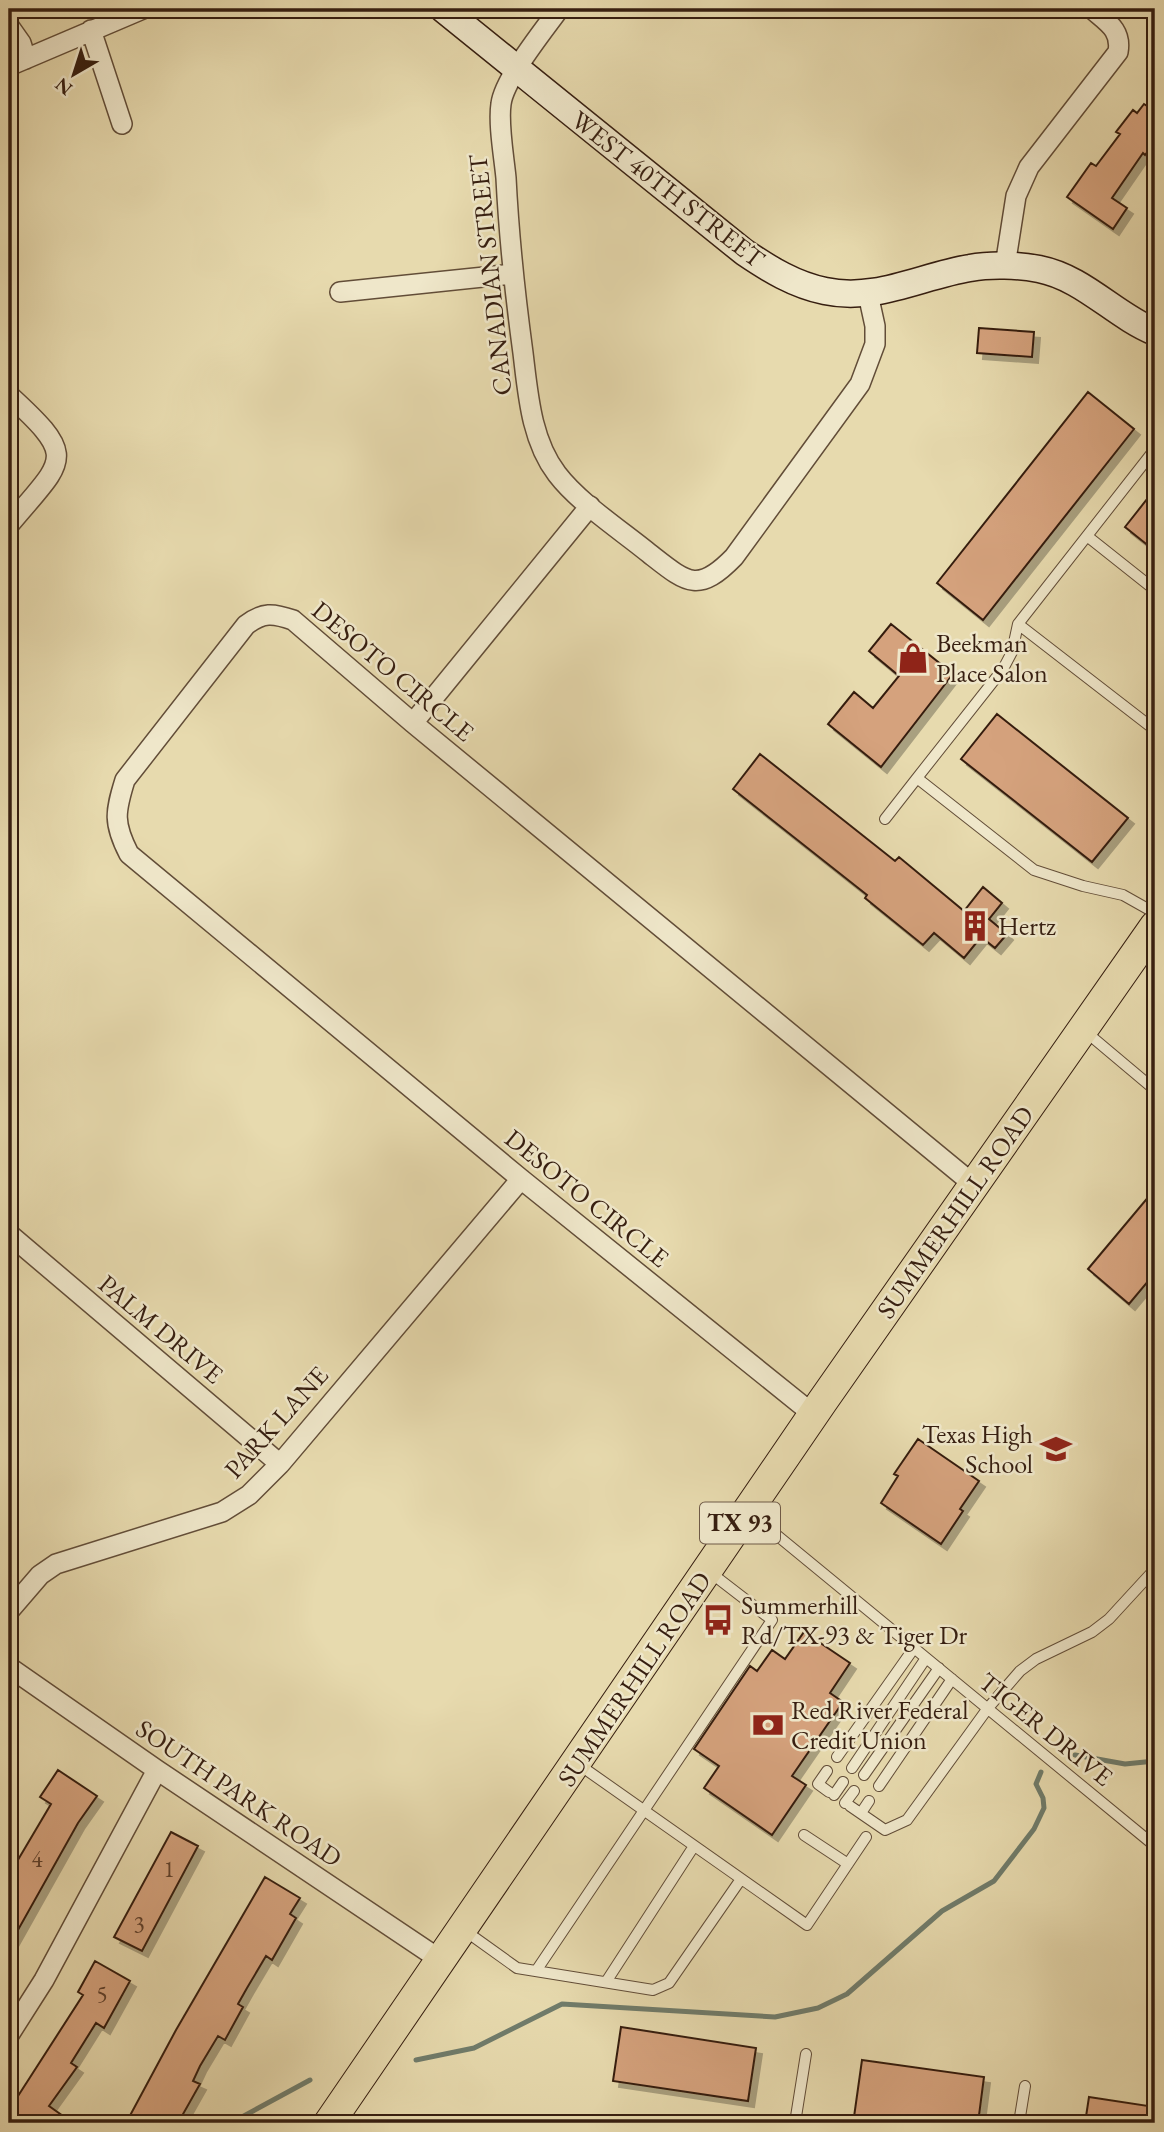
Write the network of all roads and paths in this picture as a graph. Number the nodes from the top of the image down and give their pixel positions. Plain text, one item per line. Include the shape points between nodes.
1 (143, 9) edge
2 (443, 9) edge
3 (559, 9) edge
4 (1092, 9) edge
5 (9, 26) edge
6 (90, 30) junction
7 (17, 62) edge
8 (517, 69) junction
9 (122, 124) dead end
10 (1005, 267) junction
11 (512, 274) junction
12 (340, 292) dead end
13 (868, 294) junction
14 (1155, 332) edge
15 (9, 395) edge
16 (1155, 449) edge
17 (590, 506) junction
18 (9, 525) edge
19 (1087, 536) junction
20 (1155, 590) edge
21 (1018, 624) junction
22 (413, 723) junction
23 (1155, 730) edge
24 (917, 778) junction
25 (885, 819) dead end
26 (1155, 913) edge
27 (1155, 926) edge
28 (1082, 1029) junction
29 (1155, 1090) edge
30 (521, 1179) junction
31 (973, 1184) junction
32 (9, 1234) edge
33 (814, 1415) junction
34 (280, 1464) junction
35 (748, 1512) junction
36 (1155, 1569) edge
37 (709, 1571) junction
38 (9, 1611) edge
39 (914, 1648) junction
40 (926, 1658) junction
41 (9, 1667) edge
42 (939, 1668) junction
43 (952, 1679) junction
44 (988, 1708) junction
45 (837, 1757) dead end
46 (577, 1763) junction
47 (852, 1768) dead end
48 (157, 1770) junction
49 (827, 1771) dead end
50 (864, 1775) dead end
51 (843, 1782) dead end
52 (879, 1786) dead end
53 (854, 1791) dead end
54 (869, 1801) dead end
55 (645, 1811) junction
56 (861, 1813) junction
57 (804, 1835) dead end
58 (866, 1838) dead end
59 (694, 1846) junction
60 (1155, 1846) edge
61 (848, 1864) junction
62 (741, 1879) junction
63 (464, 1929) junction
64 (442, 1961) junction
65 (536, 1970) junction
66 (606, 1982) junction
67 (9, 2035) edge
68 (806, 2054) dead end
69 (1024, 2086) dead end
70 (329, 2123) edge
71 (795, 2123) edge
72 (1019, 2123) edge

1 - 6 street
2 - 8 street, WEST 40TH STREET
3 - 8 street, CANADIAN STREET
4 - 10 street via 1120,40 1118,52 1029,167 1016,196
5 - 7 street via 21,43
6 - 7 street
6 - 9 street
8 - 11 street, CANADIAN STREET via 501,103
8 - 13 street, WEST 40TH STREET via 775,272 827,292
10 - 13 street, WEST 40TH STREET via 968,268
10 - 14 street, WEST 40TH STREET via 1062,276
11 - 12 street
11 - 17 street, CANADIAN STREET via 530,406 540,445 558,475
13 - 17 street, CANADIAN STREET via 875,344 860,384 718,573 703,581 686,579
15 - 18 street via 43,426 58,457 54,470
16 - 19 lane
17 - 22 street
19 - 20 lane
19 - 21 lane
21 - 23 lane
21 - 24 lane via 1003,668
22 - 30 street, DESOTO CIRCLE via 293,620 272,612 258,616 246,625 125,780 116,807 118,834 129,855
22 - 31 street, DESOTO CIRCLE
24 - 25 lane
24 - 26 lane via 1034,870 1123,895
27 - 28 main road, SUMMERHILL ROAD / TX 93
28 - 29 lane
28 - 31 main road, SUMMERHILL ROAD / TX 93
30 - 33 street, DESOTO CIRCLE
30 - 34 street, PARK LANE
31 - 33 main road, SUMMERHILL ROAD / TX 93
32 - 34 street, PALM DRIVE
33 - 35 main road, SUMMERHILL ROAD / TX 93
34 - 38 street, PARK LANE via 249,1496 222,1512 56,1564 40,1575
35 - 37 main road, SUMMERHILL ROAD / TX 93
35 - 39 lane, TIGER DRIVE
36 - 44 lane via 1109,1619 1036,1659
37 - 46 main road, SUMMERHILL ROAD / TX 93
37 - 55 lane via 772,1620
39 - 40 lane, TIGER DRIVE
39 - 45 lane
40 - 42 lane, TIGER DRIVE
40 - 47 lane
41 - 48 street, SOUTH PARK ROAD
42 - 43 lane, TIGER DRIVE
42 - 50 lane
43 - 44 lane, TIGER DRIVE
43 - 52 lane
44 - 56 lane via 907,1820 885,1830
44 - 60 lane, TIGER DRIVE
46 - 55 lane
46 - 63 main road, SUMMERHILL ROAD / TX 93
48 - 64 street, SOUTH PARK ROAD
48 - 67 street via 44,1980
49 - 51 lane via 818,1784 832,1793
53 - 56 lane via 848,1804
54 - 56 lane
55 - 59 lane
55 - 65 lane
57 - 61 lane
58 - 61 lane
59 - 62 lane
59 - 66 lane
61 - 62 lane via 807,1924
62 - 66 lane via 669,1983 653,1990
63 - 64 main road, SUMMERHILL ROAD / TX 93
63 - 65 lane via 517,1968
64 - 70 main road, SUMMERHILL ROAD / TX 93
65 - 66 lane
68 - 71 lane
69 - 72 lane

